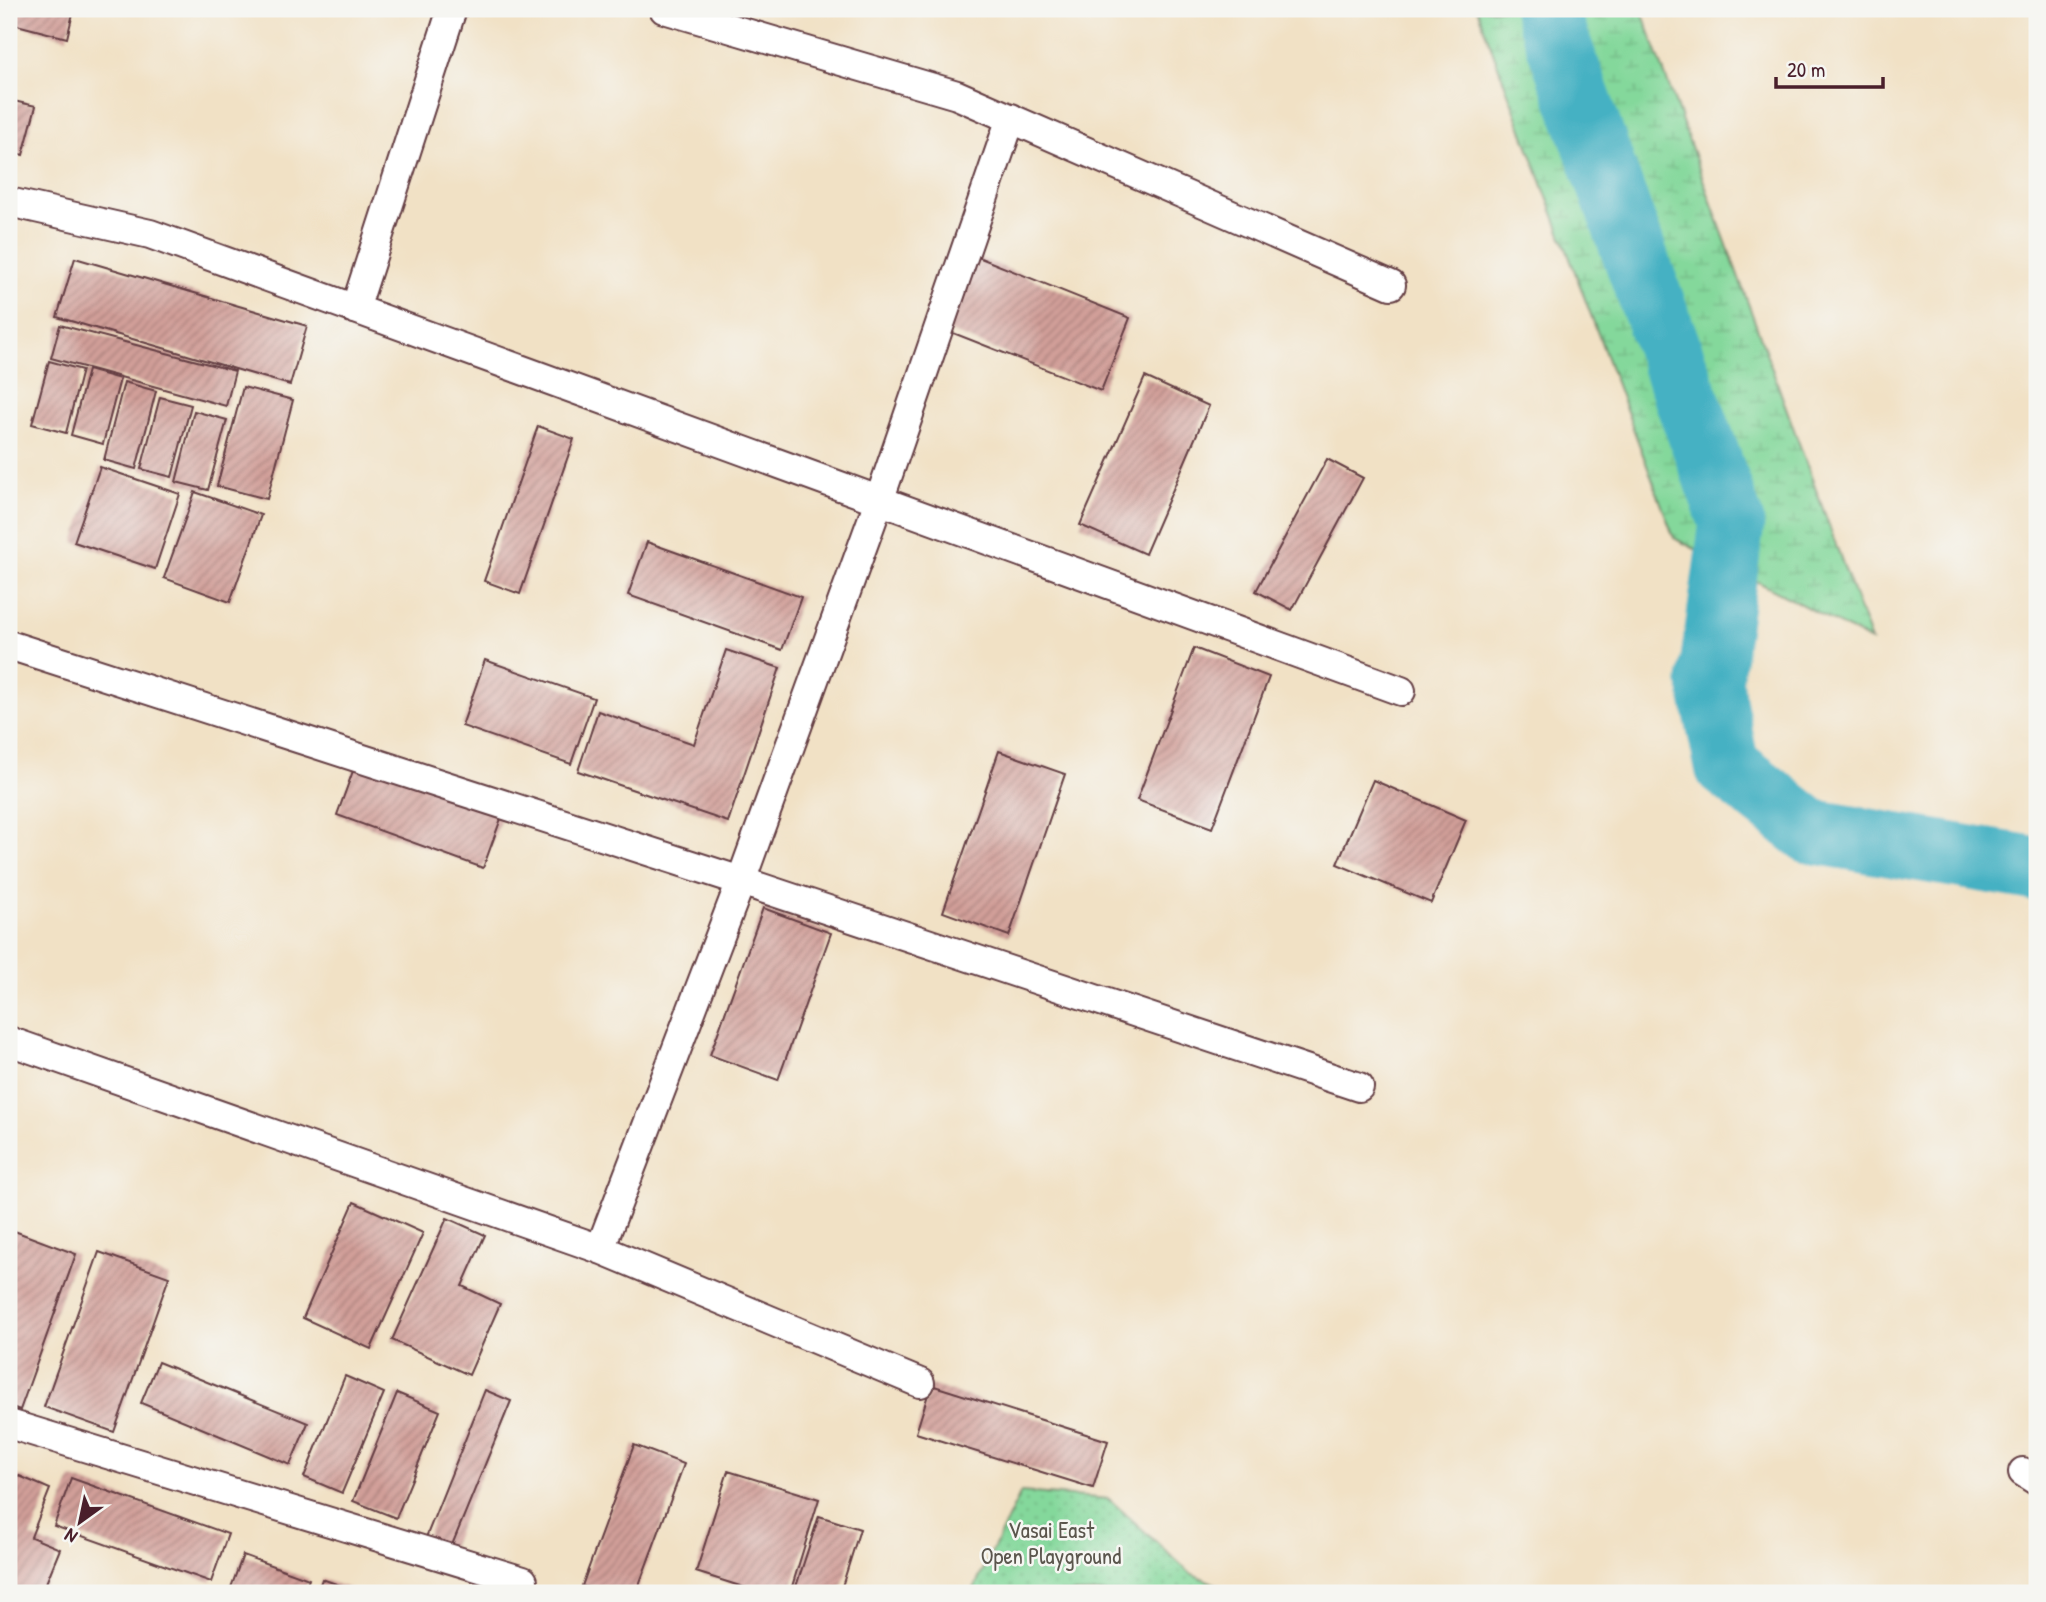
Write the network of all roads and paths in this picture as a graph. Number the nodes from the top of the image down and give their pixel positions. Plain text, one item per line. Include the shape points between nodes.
1 (452, 9) edge
2 (664, 9) edge
3 (1011, 118) junction
4 (9, 202) edge
5 (1391, 285) dead end
6 (355, 309) junction
7 (879, 501) junction
8 (9, 645) edge
9 (1401, 691) dead end
10 (741, 881) junction
11 (9, 1041) edge
12 (1359, 1087) dead end
13 (600, 1249) junction
14 (920, 1383) dead end
15 (9, 1424) edge
16 (523, 1581) dead end

1 - 6 street
2 - 3 street via 957,94
3 - 5 street
3 - 7 street
4 - 6 street via 150,234
6 - 7 street
7 - 9 street
7 - 10 street
8 - 10 street
10 - 12 street
10 - 13 street
11 - 13 street
13 - 14 street
15 - 16 street

